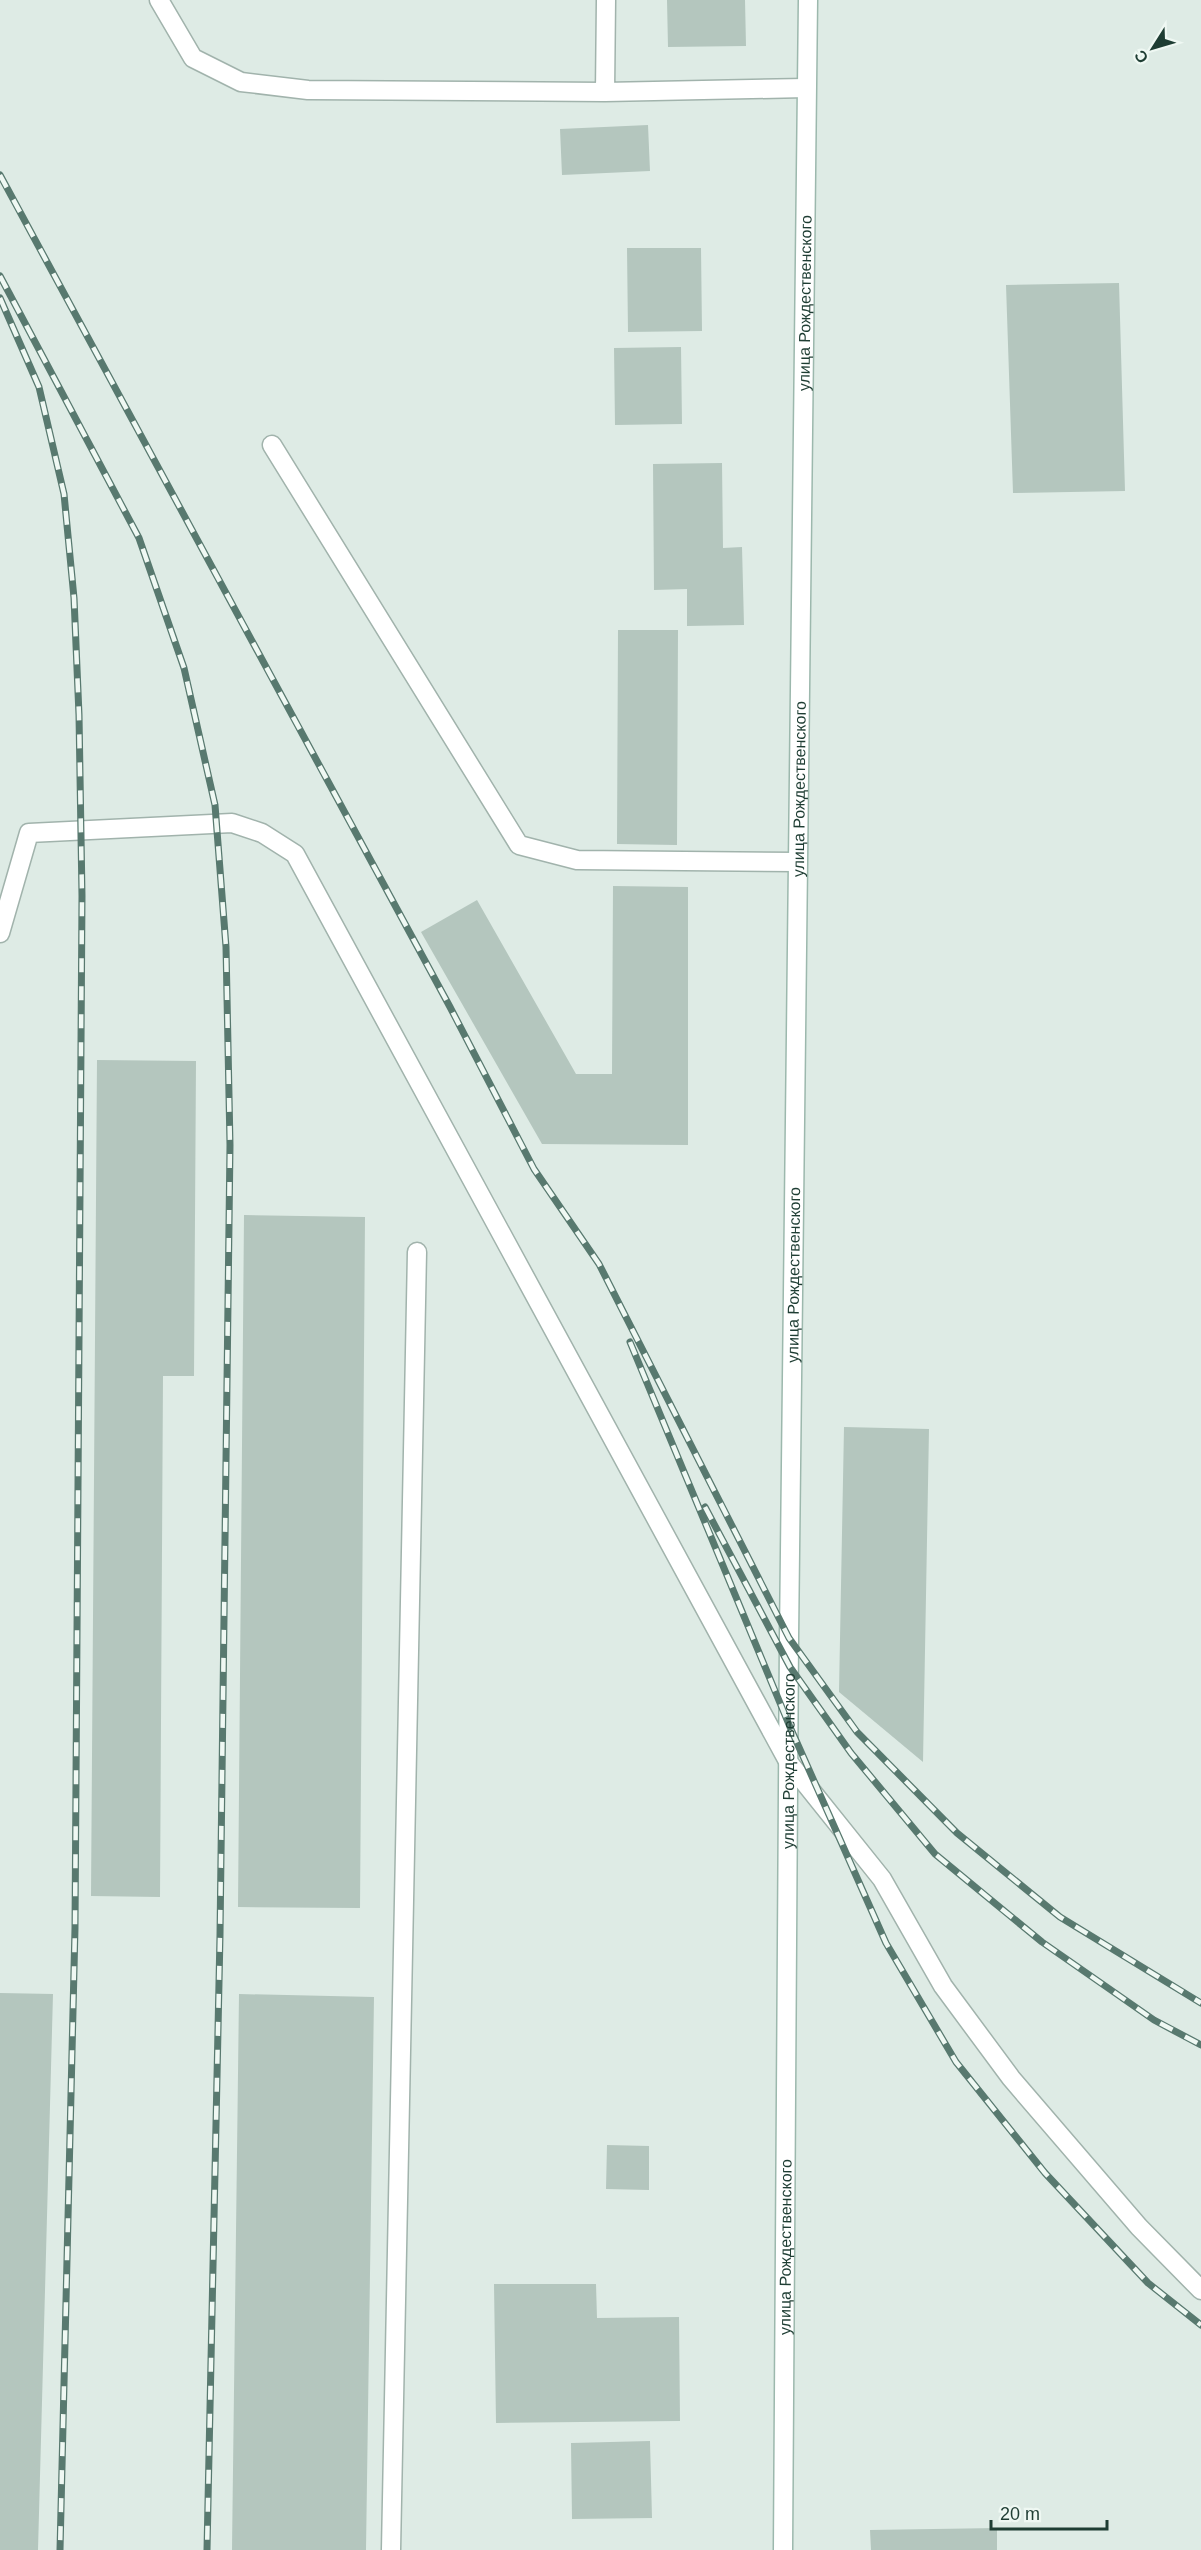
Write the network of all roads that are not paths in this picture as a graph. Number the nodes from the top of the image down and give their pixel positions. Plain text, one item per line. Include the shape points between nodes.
1 (159, 0) edge
2 (606, 0) edge
3 (808, 0) edge
4 (806, 88) junction
5 (605, 92) junction
6 (272, 445) dead end
7 (797, 862) junction
8 (0, 933) edge
9 (417, 1252) dead end
10 (789, 1763) junction
11 (1201, 2290) edge
12 (391, 2550) edge
13 (783, 2550) edge

1 - 5 main road via 193,58 241,82 308,90
2 - 5 main road
3 - 4 main road, улица Рождественского
4 - 5 main road
4 - 7 main road, улица Рождественского
6 - 7 main road via 519,844 578,860
7 - 10 main road, улица Рождественского
8 - 10 main road via 29,833 232,823 262,833 296,854
9 - 12 main road
10 - 11 main road via 882,1879 943,1986 1011,2078 1139,2227
10 - 13 main road, улица Рождественского

